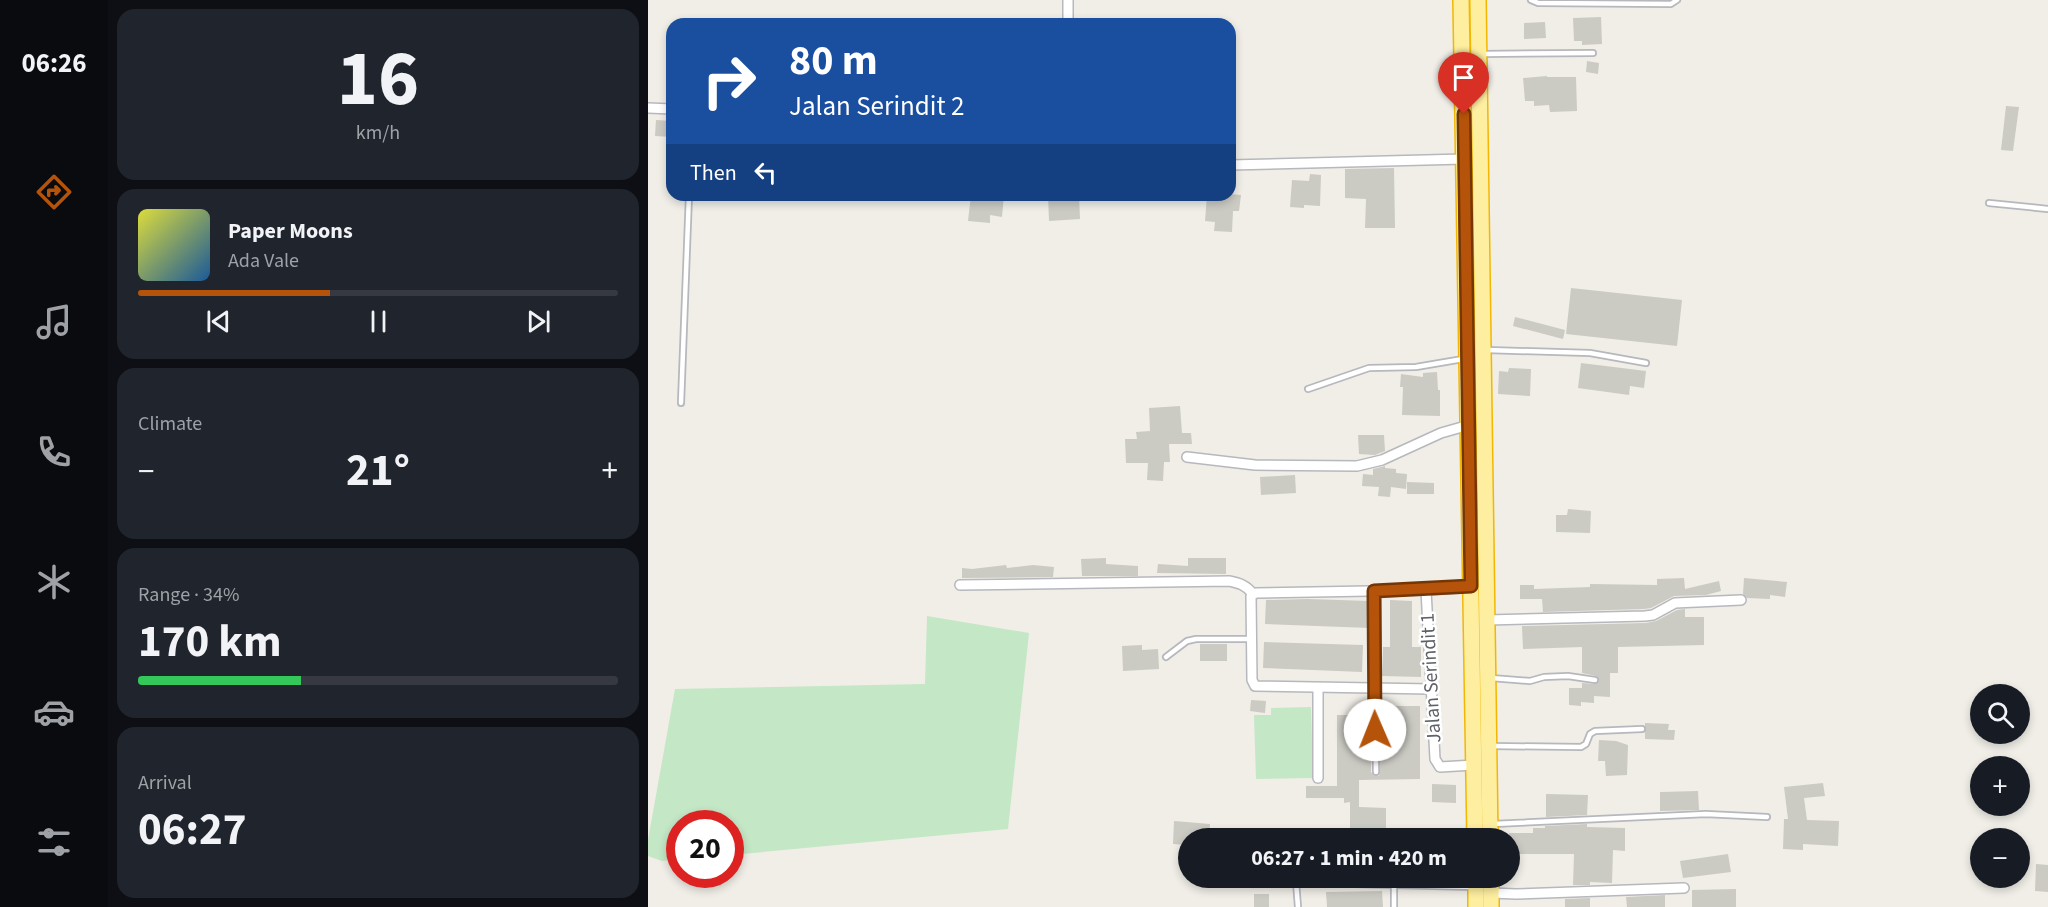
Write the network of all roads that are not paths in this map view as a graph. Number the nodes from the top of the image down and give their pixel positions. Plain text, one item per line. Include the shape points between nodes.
1 (1068, 0) edge
2 (1461, 0) edge
3 (1478, 0) edge
4 (1531, 0) edge
5 (1677, 0) edge
6 (1556, 2) edge
7 (1068, 18) edge
8 (1593, 53) dead end
9 (1479, 54) junction
10 (648, 108) edge
11 (666, 109) edge
12 (1464, 159) junction
13 (1236, 165) edge
14 (688, 201) edge
15 (1989, 203) dead end
16 (2048, 208) edge
17 (1483, 350) junction
18 (1468, 358) junction
19 (1646, 363) dead end
20 (1308, 389) dead end
21 (681, 403) dead end
22 (1469, 425) junction
23 (1187, 457) dead end
24 (960, 585) dead end
25 (1471, 586) junction
26 (1426, 590) junction
27 (1374, 591) junction
28 (1253, 594) junction
29 (1741, 600) dead end
30 (1487, 620) junction
31 (1251, 639) junction
32 (1166, 657) dead end
33 (1488, 678) junction
34 (1595, 680) dead end
35 (1318, 688) junction
36 (1374, 689) junction
37 (1431, 689) junction
38 (1642, 729) dead end
39 (1489, 746) junction
40 (1474, 765) junction
41 (1376, 772) dead end
42 (1318, 778) dead end
43 (1767, 817) dead end
44 (1475, 828) edge
45 (1490, 828) edge
46 (1520, 829) edge
47 (1296, 888) edge
48 (1394, 888) edge
49 (1476, 888) edge
50 (1684, 888) dead end
51 (1491, 892) edge
52 (1298, 907) edge
53 (1394, 907) edge
54 (1476, 907) edge

1 - 7 street
2 - 12 highway
3 - 9 highway
4 - 6 lane
5 - 6 lane via 1671,4
8 - 9 lane
9 - 17 highway
10 - 11 street
12 - 13 street
12 - 18 highway
14 - 21 lane
15 - 16 lane
17 - 19 lane via 1590,354
17 - 30 highway
18 - 20 lane via 1416,367 1369,368
18 - 22 highway
22 - 23 street via 1357,466 1255,465
22 - 25 highway
24 - 28 street via 1228,581 1246,586
25 - 26 street
25 - 40 highway
26 - 27 street
26 - 37 street, Jalan Serindit 1
27 - 28 street
27 - 36 lane
28 - 31 street
29 - 30 street via 1675,603 1645,616
30 - 33 highway
31 - 32 lane via 1187,640
31 - 35 street via 1252,680 1256,686
33 - 34 lane via 1530,681 1544,676 1568,676
33 - 39 highway
35 - 36 street
35 - 42 street
36 - 37 street
36 - 41 lane
37 - 40 street, Jalan Serindit 1 via 1436,762 1440,767
38 - 39 lane via 1592,732 1581,747
39 - 45 highway
40 - 44 highway
43 - 46 lane via 1706,814
47 - 52 lane
48 - 53 lane
49 - 54 highway
50 - 51 street

